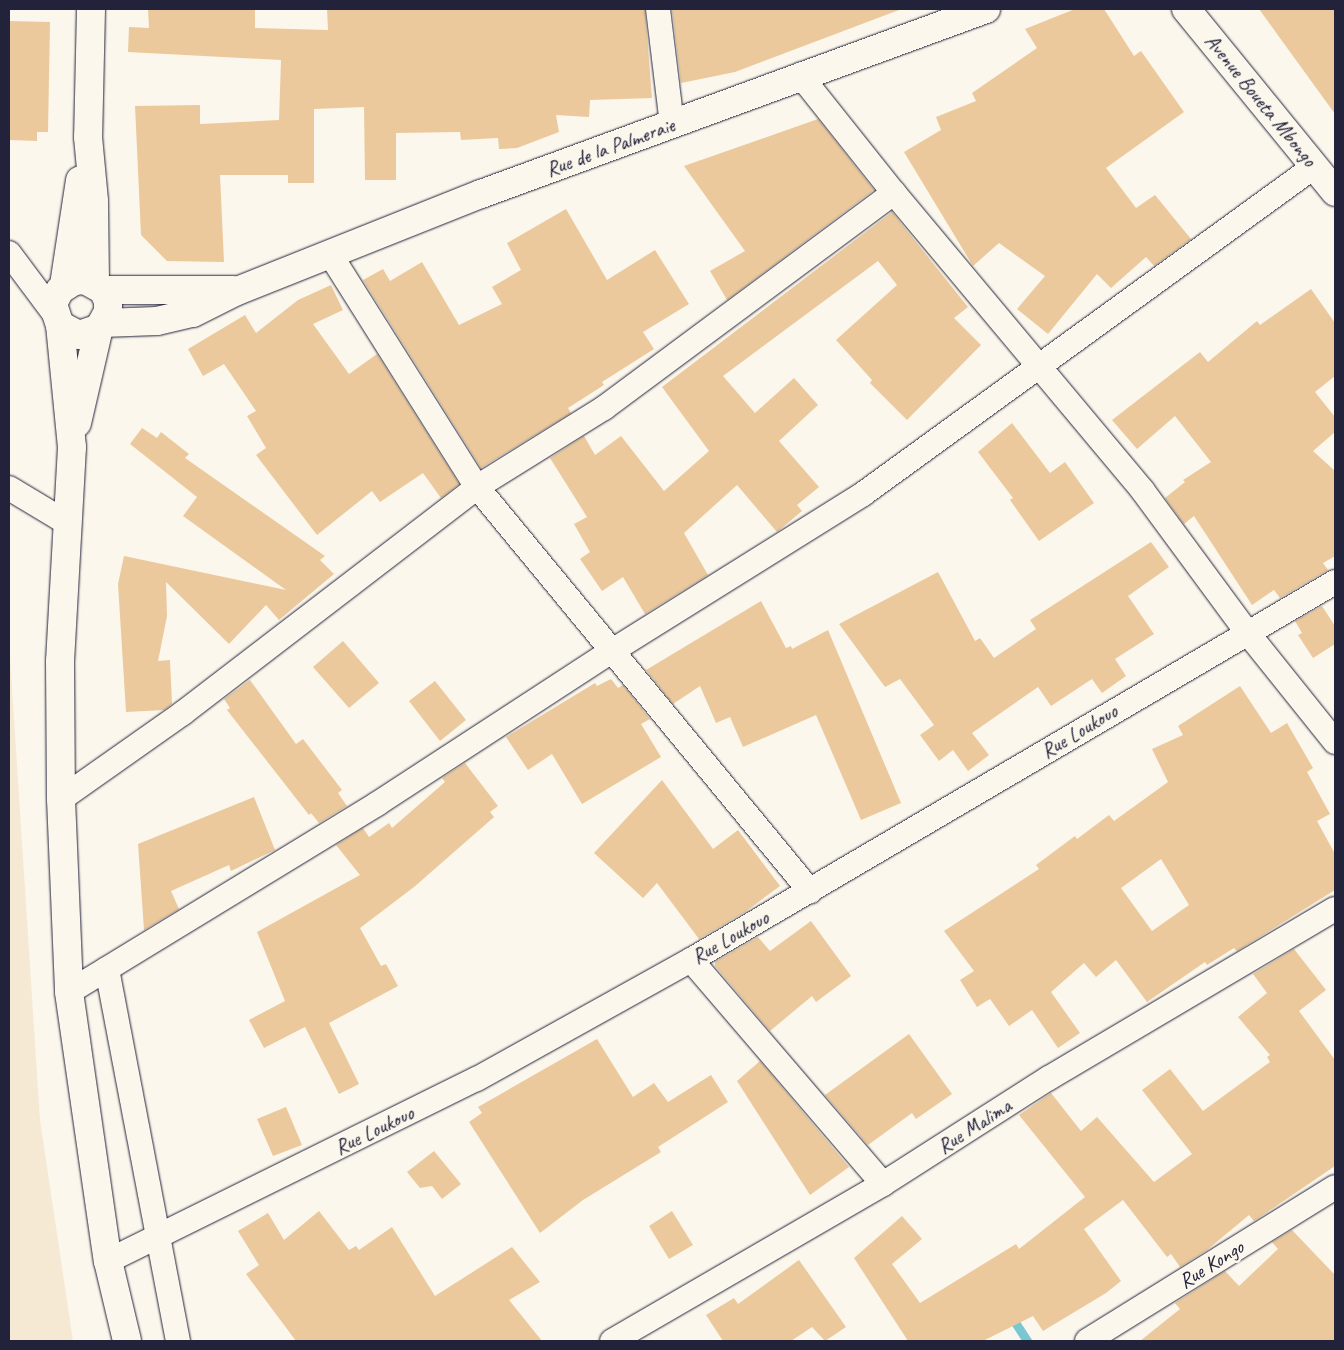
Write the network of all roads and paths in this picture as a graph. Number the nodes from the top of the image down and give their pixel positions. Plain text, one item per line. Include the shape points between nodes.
1 (91, 9) edge
2 (658, 9) edge
3 (986, 9) edge
4 (1186, 9) edge
5 (800, 75) junction
6 (672, 125) junction
7 (88, 137) junction
8 (1328, 180) edge
9 (894, 193) junction
10 (330, 254) junction
11 (15, 261) edge
12 (99, 287) junction
13 (237, 290) junction
14 (59, 303) junction
15 (101, 325) junction
16 (1039, 366) junction
17 (72, 446) junction
18 (477, 487) junction
19 (9, 488) edge
20 (69, 524) junction
21 (1335, 582) edge
22 (1247, 632) junction
23 (612, 651) junction
24 (1335, 742) edge
25 (61, 799) junction
26 (810, 891) junction
27 (1335, 909) edge
28 (691, 960) junction
29 (107, 969) junction
30 (69, 992) junction
31 (883, 1184) junction
32 (1335, 1187) edge
33 (157, 1237) junction
34 (108, 1261) junction
35 (126, 1341) edge
36 (178, 1341) edge
37 (612, 1341) edge
38 (1087, 1341) edge

1 - 7 main road
2 - 6 street
3 - 5 main road, Rue de la Palmeraie
4 - 8 main road, Avenue Boueta Mbongo
5 - 6 main road, Rue de la Palmeraie
5 - 9 street
6 - 10 main road, Rue de la Palmeraie
7 - 12 main road
7 - 14 main road
8 - 16 street
9 - 16 street
9 - 18 street via 604,408
10 - 13 main road, Rue de la Palmeraie
10 - 18 street
11 - 14 street
12 - 13 main road
12 - 14 main road via 85,280
12 - 15 main road via 108,301
13 - 15 main road via 193,313 157,321
14 - 15 main road via 79,335
14 - 17 main road
15 - 17 main road
16 - 22 street via 1143,491
16 - 23 street via 863,494
17 - 20 main road
18 - 23 street
18 - 25 street via 183,713
19 - 20 street
20 - 25 main road via 60,661
21 - 22 street, Rue Loukouo
22 - 24 street
22 - 26 street, Rue Loukouo
23 - 26 street
23 - 29 street via 378,804
25 - 30 main road
26 - 28 street, Rue Loukouo
27 - 31 street, Rue Malima via 1049,1078
28 - 31 street
28 - 33 street, Rue Loukouo via 477,1079
29 - 30 street
29 - 33 street
30 - 34 main road
31 - 37 street, Rue Malima
32 - 38 street, Rue Kongo
33 - 34 street, Rue Loukouo
33 - 36 street
34 - 35 main road

